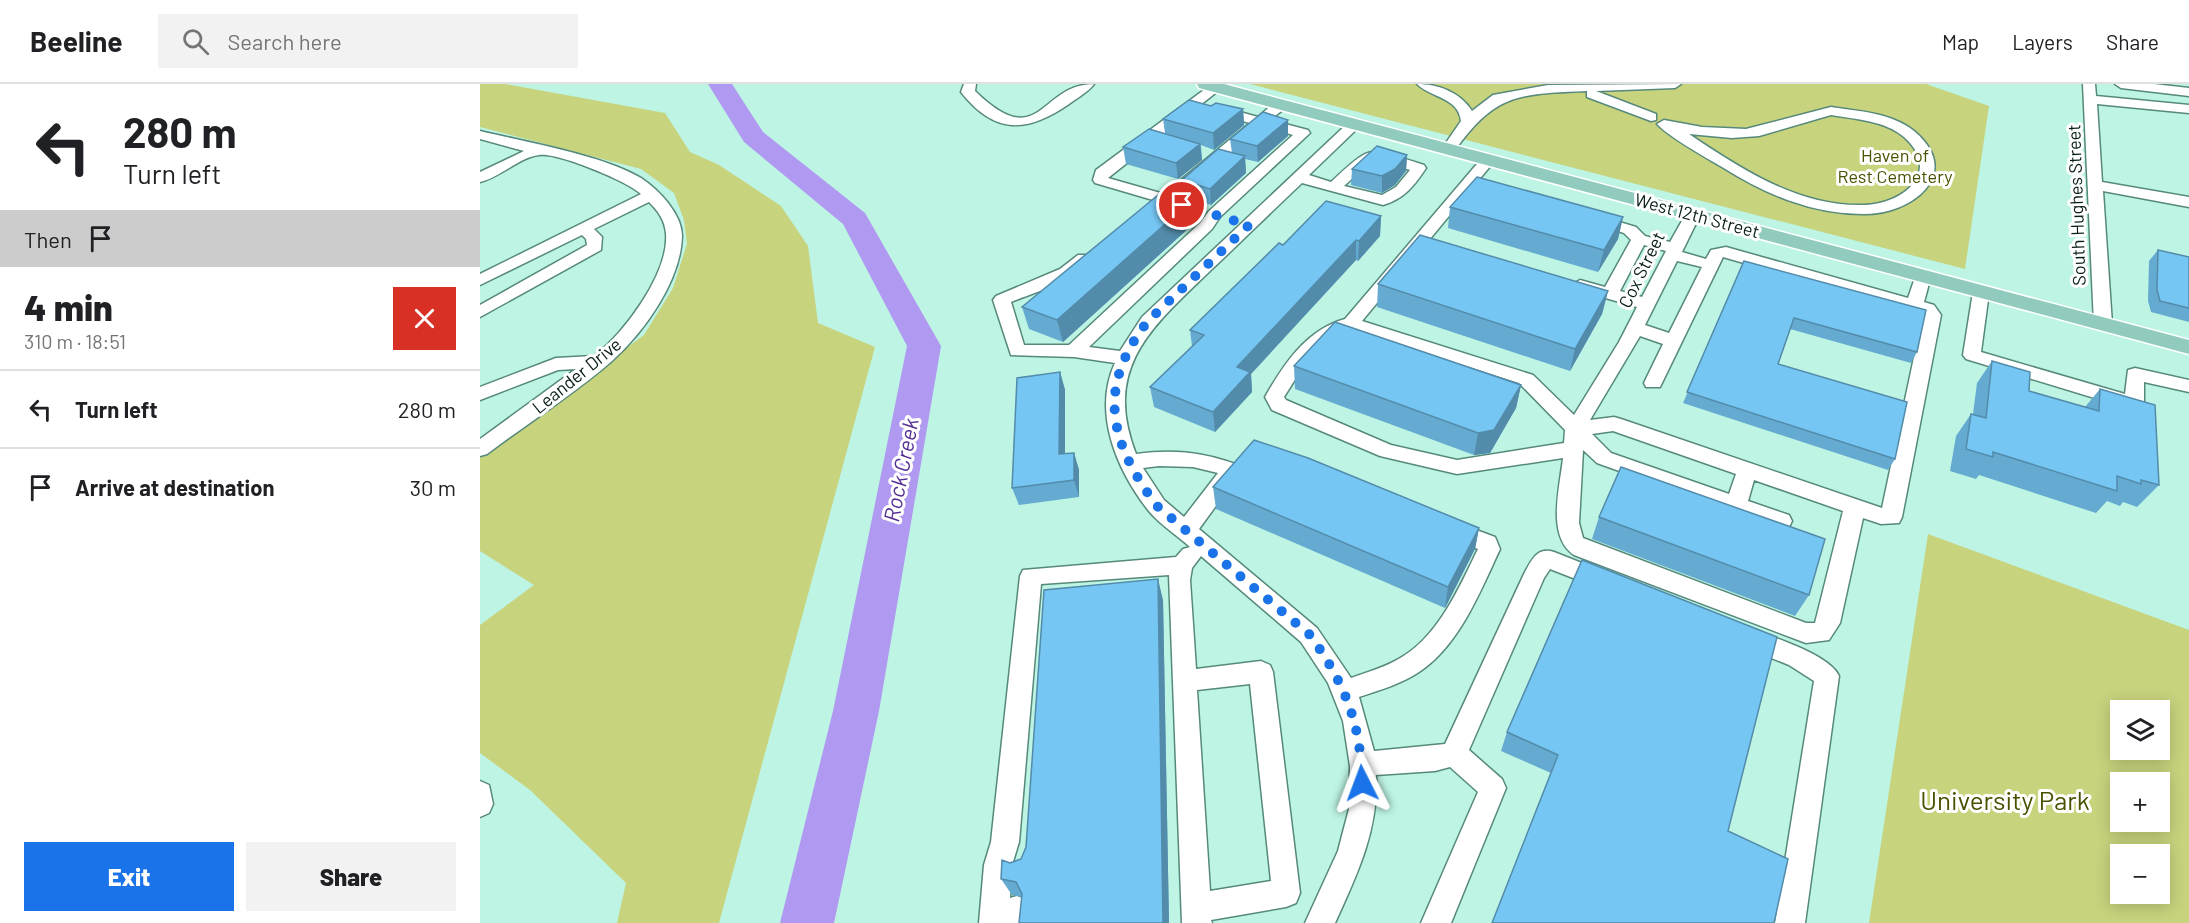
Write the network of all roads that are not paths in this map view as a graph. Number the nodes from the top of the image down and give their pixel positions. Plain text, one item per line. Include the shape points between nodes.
1 (970, 84) edge
2 (1069, 84) edge
3 (1088, 84) edge
4 (1423, 84) edge
5 (1675, 84) edge
6 (2089, 84) edge
7 (2121, 84) edge
8 (1211, 86) edge
9 (1571, 90) junction
10 (2189, 92) edge
11 (1056, 93) dead end
12 (1498, 98) junction
13 (1452, 99) junction
14 (2092, 100) junction
15 (1654, 102) junction
16 (1194, 103) junction
17 (1280, 105) junction
18 (2189, 109) edge
19 (1260, 121) junction
20 (1468, 121) junction
21 (1664, 124) junction
22 (1354, 125) junction
23 (480, 135) edge
24 (1149, 137) junction
25 (1172, 144) edge
26 (539, 149) junction
27 (1195, 150) edge
28 (1448, 150) junction
29 (1217, 157) junction
30 (1487, 161) junction
31 (1262, 171) junction
32 (480, 178) edge
33 (1297, 179) junction
34 (2094, 185) junction
35 (1334, 188) junction
36 (651, 195) junction
37 (1166, 200) junction
38 (2189, 202) edge
39 (1141, 212) edge
40 (1572, 213) edge
41 (1214, 214) junction
42 (1692, 215) junction
43 (1249, 225) junction
44 (583, 228) junction
45 (1639, 239) junction
46 (1421, 240) junction
47 (1099, 246) edge
48 (1443, 246) edge
49 (1673, 251) junction
50 (1711, 265) junction
51 (1923, 276) junction
52 (480, 280) edge
53 (1566, 281) edge
54 (1981, 292) junction
55 (1610, 294) junction
56 (1647, 304) junction
57 (1915, 305) junction
58 (480, 312) edge
59 (1351, 323) junction
60 (2103, 324) junction
61 (1632, 335) junction
62 (1674, 340) junction
63 (2189, 347) edge
64 (1074, 351) junction
65 (1125, 358) junction
66 (599, 362) junction
67 (1653, 383) dead end
68 (2189, 386) edge
69 (480, 394) edge
70 (1574, 439) junction
71 (480, 449) edge
72 (1131, 462) junction
73 (1747, 470) junction
74 (1736, 505) junction
75 (1855, 507) junction
76 (1781, 521) edge
77 (1436, 522) edge
78 (1194, 538) junction
79 (1182, 566) junction
80 (1655, 601) edge
81 (1720, 627) edge
82 (1184, 681) junction
83 (1345, 691) junction
84 (1454, 754) junction
85 (1362, 764) junction
86 (480, 794) edge
87 (480, 804) edge
88 (1197, 915) edge
89 (1007, 919) edge
90 (1320, 923) edge
91 (1436, 923) edge
92 (1790, 923) edge

1 - 3 street via 968,92 998,118 1015,124 1033,119
2 - 11 street
4 - 13 street
5 - 15 street
6 - 14 street, South Hughes Street
7 - 10 street
8 - 16 street
8 - 17 main road, West 12th Street
9 - 12 street via 1548,89
9 - 15 street
9 - 15 street
12 - 13 street
12 - 20 street
13 - 20 street via 1466,113
14 - 18 street
14 - 34 street, South Hughes Street
15 - 21 street
16 - 19 street
16 - 24 street
17 - 19 street
17 - 22 main road, West 12th Street
19 - 29 street
19 - 31 street via 1303,133
20 - 28 street
21 - 21 street via 1772,189 1837,209 1875,210 1899,203 1923,186 1930,166 1927,151 1907,131 1876,117 1850,112 1824,111 1768,130 1747,132 1690,130
22 - 28 main road, West 12th Street
22 - 33 street
23 - 26 street, Leander Drive
24 - 25 street
24 - 37 street via 1099,177
26 - 32 street
26 - 36 street, Leander Drive via 601,166 637,182
27 - 29 street
28 - 30 main road, West 12th Street
29 - 31 street
29 - 37 street
30 - 42 main road, West 12th Street
30 - 46 street via 1474,185
31 - 33 street
31 - 41 street
33 - 35 street
33 - 43 street
34 - 38 street
34 - 60 street, South Hughes Street
35 - 35 street via 1387,201 1419,168 1371,154
36 - 44 street
36 - 66 street, Leander Drive via 669,212 674,235 668,265 640,320
37 - 39 street
37 - 41 street
40 - 45 street via 1630,230
41 - 43 street
41 - 64 street
42 - 49 street, Cox Street
42 - 51 main road, West 12th Street
43 - 65 street via 1148,321
44 - 52 street
44 - 58 street via 594,237 595,247
45 - 49 street
45 - 55 street
46 - 48 street
46 - 59 street
47 - 64 street via 1066,273 1002,300 1017,351
49 - 50 street
49 - 56 street, Cox Street
50 - 57 street via 1717,253 1726,252
50 - 62 street
51 - 54 main road, West 12th Street
51 - 57 street
53 - 55 street
54 - 60 main road, West 12th Street
54 - 68 street via 1972,355 2134,403 2135,374
55 - 56 street
56 - 61 street, Cox Street
57 - 75 street via 1928,309 1932,315 1891,517
59 - 70 street via 1526,379
59 - 70 street via 1322,334 1274,397 1279,405 1387,452 1457,467
60 - 63 main road, West 12th Street
61 - 62 street
61 - 70 street, Cox Street
62 - 67 street
64 - 65 street
65 - 72 street via 1114,396 1114,423
66 - 69 street via 556,364
66 - 71 street, Leander Drive
70 - 73 street via 1614,424
70 - 74 street via 1604,458
70 - 75 street via 1568,523 1573,543 1806,633 1821,633 1828,623
72 - 78 street via 1157,506
72 - 78 street via 1157,458 1238,462
73 - 74 street
73 - 75 street
74 - 76 street
77 - 83 street via 1487,543 1490,549 1471,586 1422,657 1406,668
78 - 79 street
78 - 83 street via 1310,635
79 - 82 street via 1179,580
79 - 89 street via 1031,576 1013,852 998,865
80 - 84 street via 1546,558 1535,574
81 - 92 street via 1797,658 1827,676
82 - 88 street
82 - 88 street via 1261,672 1286,893
83 - 85 street via 1359,732
84 - 85 street
84 - 91 street via 1493,789
85 - 90 street via 1360,822 1352,851
86 - 87 street

